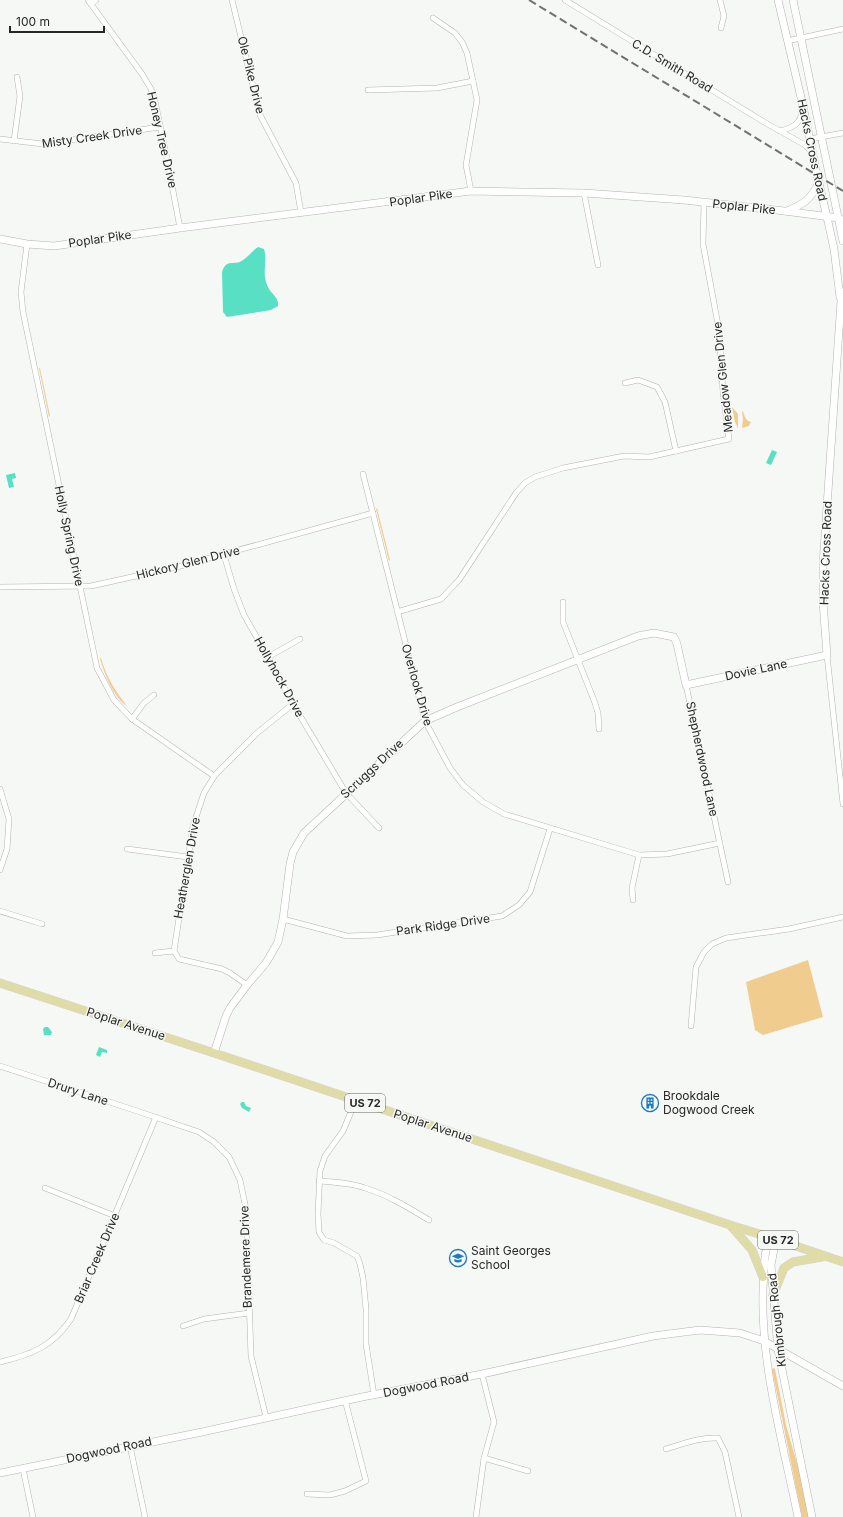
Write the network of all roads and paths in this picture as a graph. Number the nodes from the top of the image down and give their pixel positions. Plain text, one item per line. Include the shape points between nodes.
1 (96, 0) edge
2 (232, 0) edge
3 (565, 0) edge
4 (720, 0) edge
5 (778, 0) edge
6 (793, 0) edge
7 (89, 2) edge
8 (433, 18) dead end
9 (721, 28) dead end
10 (843, 29) edge
11 (802, 38) junction
12 (787, 41) junction
13 (17, 77) dead end
14 (473, 81) junction
15 (368, 90) dead end
16 (803, 106) junction
17 (160, 127) junction
18 (780, 131) junction
19 (843, 132) edge
20 (822, 137) junction
21 (0, 139) edge
22 (810, 139) junction
23 (14, 141) junction
24 (812, 152) junction
25 (819, 183) junction
26 (471, 191) junction
27 (584, 193) junction
28 (704, 203) junction
29 (787, 211) junction
30 (301, 213) junction
31 (827, 217) junction
32 (841, 220) edge
33 (180, 228) junction
34 (0, 239) edge
35 (843, 241) edge
36 (27, 244) junction
37 (598, 265) dead end
38 (843, 292) edge
39 (841, 301) junction
40 (625, 383) dead end
41 (676, 451) junction
42 (363, 474) dead end
43 (373, 513) junction
44 (224, 555) junction
45 (80, 586) junction
46 (0, 587) edge
47 (563, 602) dead end
48 (397, 612) junction
49 (674, 637) joint
50 (300, 639) dead end
51 (827, 655) junction
52 (268, 657) junction
53 (577, 660) junction
54 (686, 685) junction
55 (154, 695) dead end
56 (293, 704) junction
57 (132, 719) junction
58 (425, 721) junction
59 (599, 729) dead end
60 (214, 776) junction
61 (0, 789) edge
62 (346, 793) junction
63 (843, 804) edge
64 (379, 828) dead end
65 (550, 829) junction
66 (720, 843) junction
67 (127, 848) dead end
68 (639, 855) junction
69 (188, 857) junction
70 (0, 870) edge
71 (728, 882) dead end
72 (633, 900) dead end
73 (0, 911) edge
74 (843, 917) edge
75 (283, 919) junction
76 (42, 924) dead end
77 (174, 951) junction
78 (155, 953) dead end
79 (0, 983) edge
80 (247, 985) junction
81 (691, 1026) dead end
82 (214, 1053) junction
83 (0, 1066) edge
84 (356, 1100) junction
85 (156, 1117) junction
86 (319, 1181) junction
87 (45, 1188) dead end
88 (115, 1216) junction
89 (429, 1220) dead end
90 (730, 1225) junction
91 (772, 1238) junction
92 (825, 1257) junction
93 (843, 1262) edge
94 (764, 1277) junction
95 (773, 1295) junction
96 (249, 1313) junction
97 (183, 1326) dead end
98 (764, 1341) junction
99 (778, 1350) junction
100 (0, 1362) edge
101 (482, 1374) junction
102 (843, 1386) edge
103 (374, 1395) junction
104 (345, 1400) junction
105 (266, 1418) junction
106 (130, 1446) junction
107 (666, 1449) dead end
108 (484, 1458) junction
109 (23, 1469) junction
110 (528, 1471) dead end
111 (0, 1473) edge
112 (307, 1494) dead end
113 (33, 1517) edge
114 (146, 1517) edge
115 (476, 1517) edge
116 (739, 1517) edge
117 (798, 1517) edge
118 (812, 1517) edge

1 - 7 street
2 - 30 street, Ole Pike Drive via 260,115 296,183
3 - 18 street, C.D. Smith Road
4 - 9 street via 724,16
5 - 12 street, Hacks Cross Road
6 - 11 street, Hacks Cross Road
7 - 17 street, Honey Tree Drive via 148,82
8 - 14 street via 455,33 462,42
10 - 11 street
11 - 12 street
11 - 20 street, Hacks Cross Road
12 - 16 street, Hacks Cross Road
13 - 23 street via 20,96
14 - 15 street via 438,88
14 - 26 street via 477,100 466,165
16 - 18 street via 802,117 798,122
16 - 22 street, Hacks Cross Road
17 - 23 street, Misty Creek Drive via 51,144
17 - 33 street, Honey Tree Drive
18 - 24 street, C.D. Smith Road via 806,145
19 - 20 street
20 - 22 street
20 - 32 street, Hacks Cross Road
21 - 23 street, Misty Creek Drive
22 - 24 street, Hacks Cross Road
24 - 25 street, Hacks Cross Road
25 - 29 street via 808,200
25 - 31 street, Hacks Cross Road
26 - 27 street, Poplar Pike
26 - 30 street, Poplar Pike
27 - 28 street, Poplar Pike
27 - 37 street
28 - 29 street, Poplar Pike
28 - 41 street, Meadow Glen Drive via 703,244 719,330 723,392 730,437 727,441
29 - 31 street, Poplar Pike
30 - 33 street, Poplar Pike
31 - 32 street, Poplar Pike
31 - 39 street, Hacks Cross Road
32 - 35 street, Hacks Cross Road
33 - 36 street, Poplar Pike via 54,246
34 - 36 street, Poplar Pike
36 - 45 street, Holly Spring Drive via 21,292 23,312
38 - 39 street, Hacks Cross Road
39 - 51 street, Hacks Cross Road via 823,568
40 - 41 street via 638,380 658,387 665,402
41 - 48 street, Meadow Glen Drive via 645,458 624,456 563,468 535,477 516,493 459,580 441,599
42 - 43 street, Overlook Drive
43 - 44 street, Hickory Glen Drive
43 - 48 street, Overlook Drive
44 - 45 street, Hickory Glen Drive via 163,571
44 - 52 street, Hollyhock Drive via 244,615
45 - 46 street, Hickory Glen Drive
45 - 57 street, Holly Spring Drive via 99,672 114,700
47 - 53 street via 563,622
48 - 58 street, Overlook Drive
49 - 53 street, Scruggs Drive via 654,633 638,636
49 - 54 street, Shepherdwood Lane
50 - 52 street
51 - 54 street, Dovie Lane
51 - 63 street, Hacks Cross Road
52 - 56 street, Hollyhock Drive
53 - 58 street, Scruggs Drive
53 - 59 street via 598,713
54 - 66 street, Shepherdwood Lane
55 - 57 street
56 - 60 street, Heatherglen Drive via 257,733
56 - 62 street, Hollyhock Drive
57 - 60 street, Holly Spring Drive
58 - 62 street, Scruggs Drive
58 - 65 street, Overlook Drive via 450,768 468,790 504,814
60 - 69 street, Heatherglen Drive via 198,808
61 - 70 street via 9,819 7,849
62 - 64 street, Hollyhock Drive
62 - 75 street, Scruggs Drive via 304,833 293,852
65 - 68 street, Overlook Drive
65 - 75 street, Park Ridge Drive via 530,892 519,905 502,916 377,935 346,936
66 - 68 street, Overlook Drive via 667,854
66 - 71 street, Shepherdwood Lane
67 - 69 street
68 - 72 street via 632,888
69 - 77 street, Heatherglen Drive
73 - 76 street
74 - 81 street via 789,929 726,938 708,947 696,967
75 - 80 street, Scruggs Drive via 278,942 266,963
77 - 78 street
77 - 80 street via 179,959 230,973
79 - 82 main road, Poplar Avenue / US 72
80 - 82 street, Scruggs Drive via 226,1016
82 - 84 main road, Poplar Avenue / US 72
83 - 85 street, Drury Lane
84 - 86 street via 343,1131 325,1156
84 - 90 main road, Poplar Avenue / US 72
85 - 88 street, Briar Creek Drive
85 - 96 street, Brandemere Drive via 199,1132 214,1142 229,1157 240,1180 246,1209
86 - 89 street via 365,1188
86 - 103 street via 319,1232 324,1240 357,1256 360,1264 366,1309 366,1344
87 - 88 street
88 - 100 street, Briar Creek Drive via 74,1312 64,1329 39,1350
90 - 91 main road, Poplar Avenue / US 72
90 - 94 main road via 752,1250
91 - 92 main road, Poplar Avenue / US 72
91 - 94 street, Kimbrough Road via 767,1245
91 - 95 street, Kimbrough Road
92 - 93 main road, Poplar Avenue / US 72
92 - 95 main road via 793,1262 784,1268
94 - 98 street, Kimbrough Road
95 - 99 street, Kimbrough Road
96 - 97 street via 204,1318
96 - 105 street, Brandemere Drive via 251,1356
98 - 99 street, Dogwood Road
98 - 101 street, Dogwood Road via 740,1333 700,1330 654,1336
98 - 117 street, Kimbrough Road via 770,1383
99 - 102 street, Dogwood Road
99 - 118 street, Kimbrough Road
101 - 103 street, Dogwood Road
101 - 108 street via 494,1422
103 - 104 street, Dogwood Road
104 - 105 street, Dogwood Road
104 - 112 street via 366,1481 330,1495
105 - 106 street, Dogwood Road
106 - 109 street, Dogwood Road
106 - 114 street
107 - 116 street via 718,1438 725,1452
108 - 110 street
108 - 115 street
109 - 111 street, Dogwood Road
109 - 113 street

